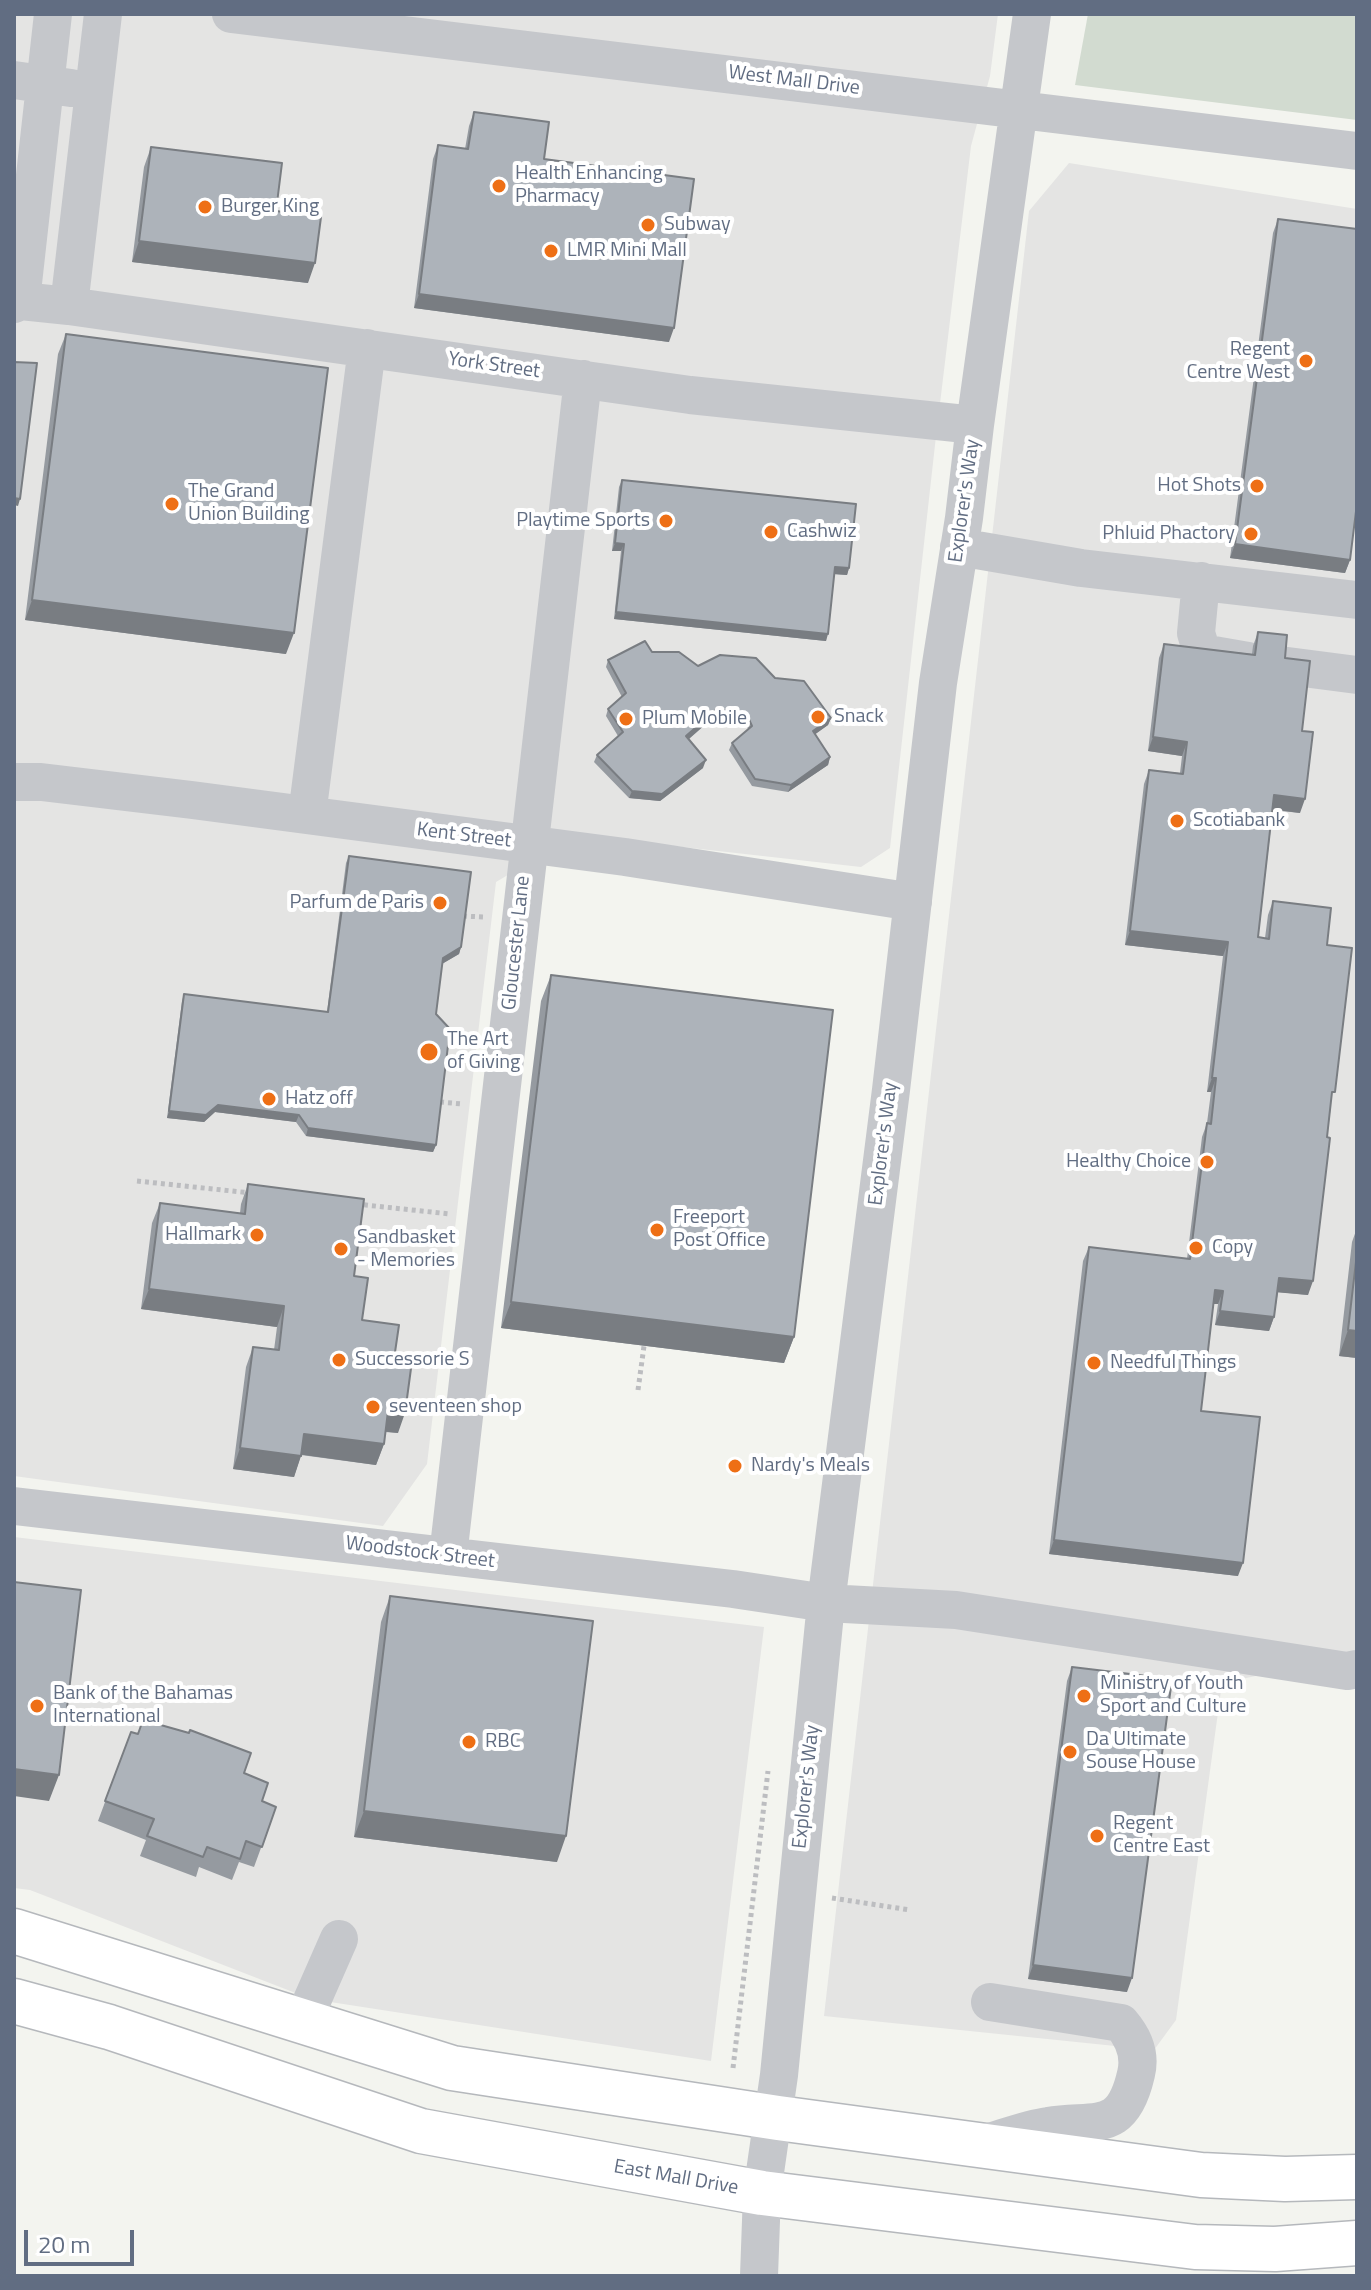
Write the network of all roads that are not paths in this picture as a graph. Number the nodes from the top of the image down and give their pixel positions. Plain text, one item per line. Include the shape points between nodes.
1 (53, 14) edge
2 (103, 14) edge
3 (231, 14) edge
4 (1032, 14) edge
5 (409, 24) edge
6 (30, 83) edge
7 (94, 91) junction
8 (1019, 108) junction
9 (1357, 151) edge
10 (17, 302) edge
11 (69, 306) junction
12 (367, 348) junction
13 (583, 379) junction
14 (975, 425) junction
15 (959, 547) junction
16 (1201, 581) junction
17 (1357, 600) edge
18 (1357, 675) edge
19 (14, 782) edge
20 (307, 815) junction
21 (528, 845) junction
22 (913, 902) junction
23 (14, 1506) edge
24 (448, 1556) junction
25 (826, 1603) junction
26 (1357, 1669) edge
27 (14, 1931) edge
28 (339, 1939) dead end
29 (14, 2001) edge
30 (990, 2002) dead end
31 (303, 2021) junction
32 (773, 2117) junction
33 (979, 2145) junction
34 (1357, 2177) edge
35 (762, 2193) junction
36 (1357, 2243) edge
37 (759, 2276) edge

1 - 6 street
2 - 7 street
3 - 5 street, West Mall Drive
4 - 8 street, Explorer's Way
5 - 8 street, West Mall Drive
6 - 7 street
6 - 10 street
7 - 11 street
8 - 9 street, West Mall Drive
8 - 14 street, Explorer's Way
10 - 11 street, York Street
11 - 12 street, York Street
12 - 13 street, York Street
12 - 20 street
13 - 14 street, York Street
13 - 21 street, Gloucester Lane
14 - 15 street, Explorer's Way
15 - 16 street
15 - 22 street, Explorer's Way
16 - 17 street
16 - 18 street via 1196,633 1202,653
19 - 20 street, Kent Street
20 - 21 street, Kent Street
21 - 22 street, Kent Street
21 - 24 street, Gloucester Lane
22 - 25 street, Explorer's Way
23 - 24 street, Woodstock Street
24 - 25 street, Woodstock Street
25 - 26 street, Woodstock Street via 956,1610
25 - 32 street, Explorer's Way
27 - 31 main road
28 - 31 street
29 - 35 main road, East Mall Drive via 109,2027 421,2131
30 - 33 street via 1121,2023 1134,2039 1138,2068 1122,2110 1096,2124 1048,2125
31 - 32 main road via 452,2068
32 - 33 main road
32 - 35 street, Explorer's Way
33 - 34 main road via 1201,2175
35 - 36 main road, East Mall Drive via 1195,2247
35 - 37 street, Explorer's Way

